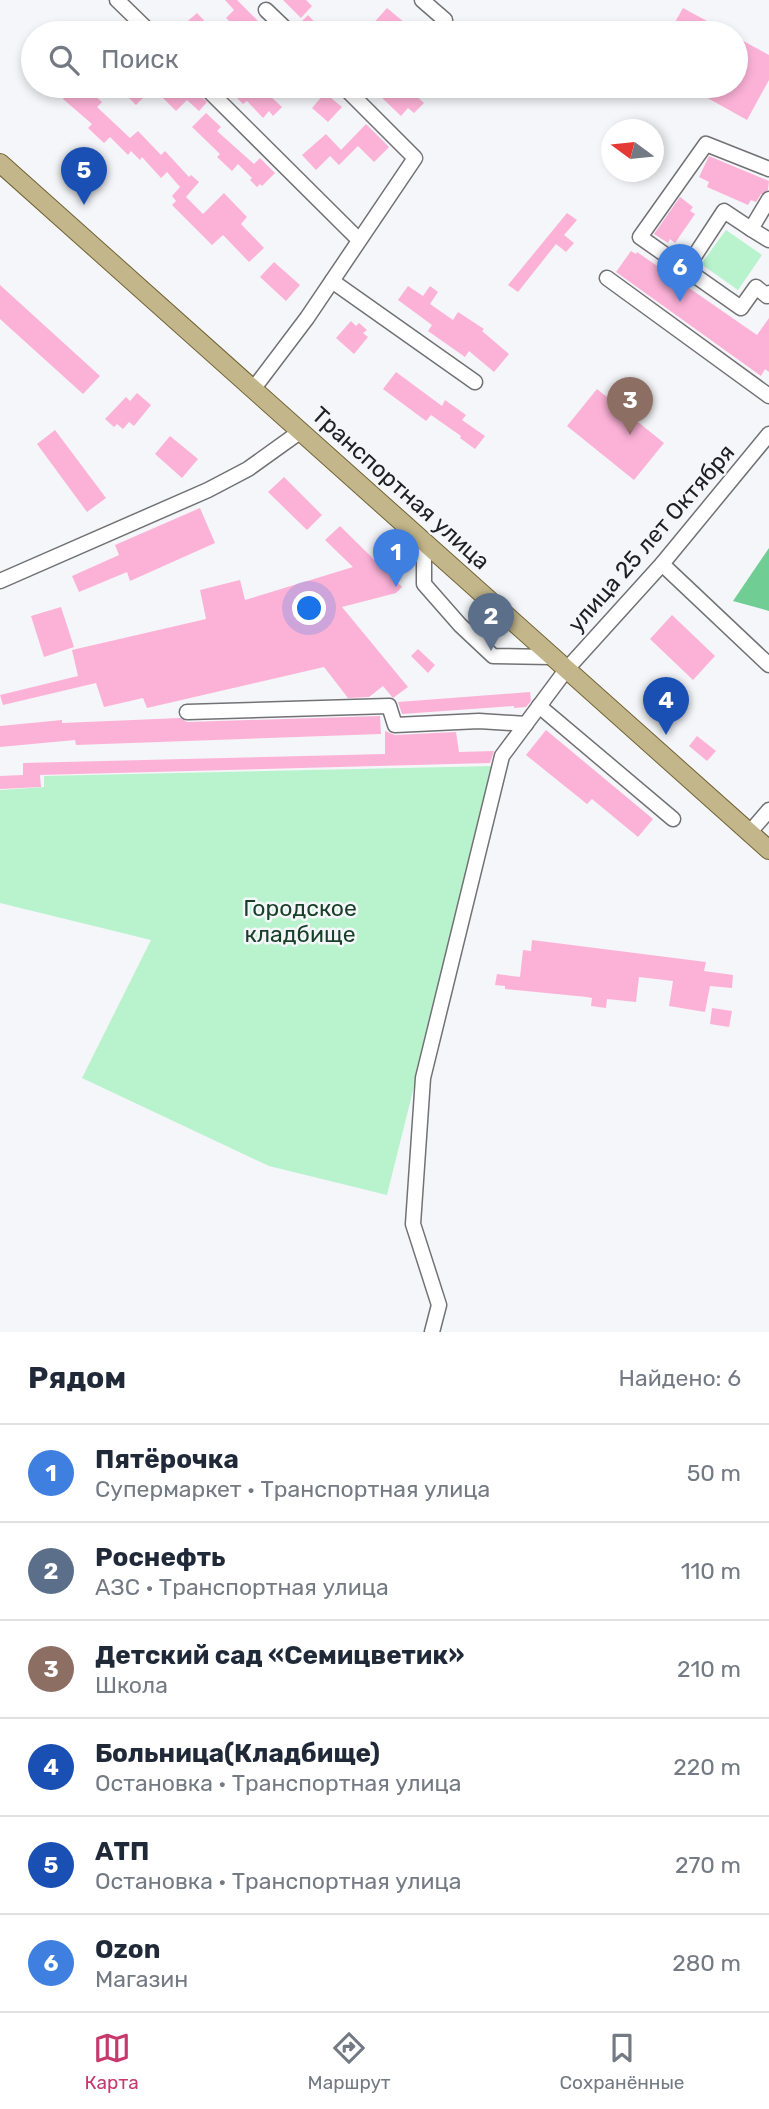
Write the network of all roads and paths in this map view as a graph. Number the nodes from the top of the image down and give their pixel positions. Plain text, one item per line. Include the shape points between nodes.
1 (117, 0) edge
2 (422, 0) edge
3 (267, 10) dead end
4 (445, 20) dead end
5 (138, 21) edge
6 (278, 21) edge
7 (216, 98) edge
8 (355, 98) edge
9 (0, 163) edge
10 (769, 169) edge
11 (769, 199) edge
12 (751, 229) junction
13 (359, 240) junction
14 (769, 240) edge
15 (686, 269) junction
16 (607, 278) dead end
17 (332, 281) junction
18 (768, 295) edge
19 (475, 382) dead end
20 (254, 388) junction
21 (769, 396) edge
22 (301, 431) junction
23 (769, 434) edge
24 (424, 541) junction
25 (662, 564) junction
26 (0, 581) edge
27 (552, 657) junction
28 (769, 665) edge
29 (566, 670) junction
30 (539, 706) junction
31 (187, 712) dead end
32 (526, 724) junction
33 (769, 810) edge
34 (673, 819) dead end
35 (750, 832) junction
36 (769, 850) edge
37 (432, 1332) edge

1 - 5 street
2 - 4 street
3 - 6 street
7 - 13 street
8 - 13 street via 415,158
9 - 20 main road, Транспортная улица
10 - 15 street via 706,144 640,237
11 - 12 street
12 - 14 street
12 - 15 street via 724,211
13 - 17 street
15 - 18 street via 741,308 756,287
16 - 21 street
17 - 19 street
17 - 20 street
20 - 22 main road, Транспортная улица
22 - 24 main road, Транспортная улица
22 - 26 street via 248,469 208,490
23 - 25 street, улица 25 лет Октября
24 - 27 main road, Транспортная улица
24 - 27 street via 424,584 493,656
25 - 28 street
25 - 29 street, улица 25 лет Октября
27 - 29 main road, Транспортная улица
29 - 30 street, улица 25 лет Октября
29 - 35 main road, Транспортная улица
30 - 32 street, улица 25 лет Октября
30 - 34 street
31 - 32 street via 388,706 395,724
32 - 37 street, улица 25 лет Октября via 502,756 423,1078 413,1224 439,1305
33 - 35 street
35 - 36 main road, Транспортная улица

